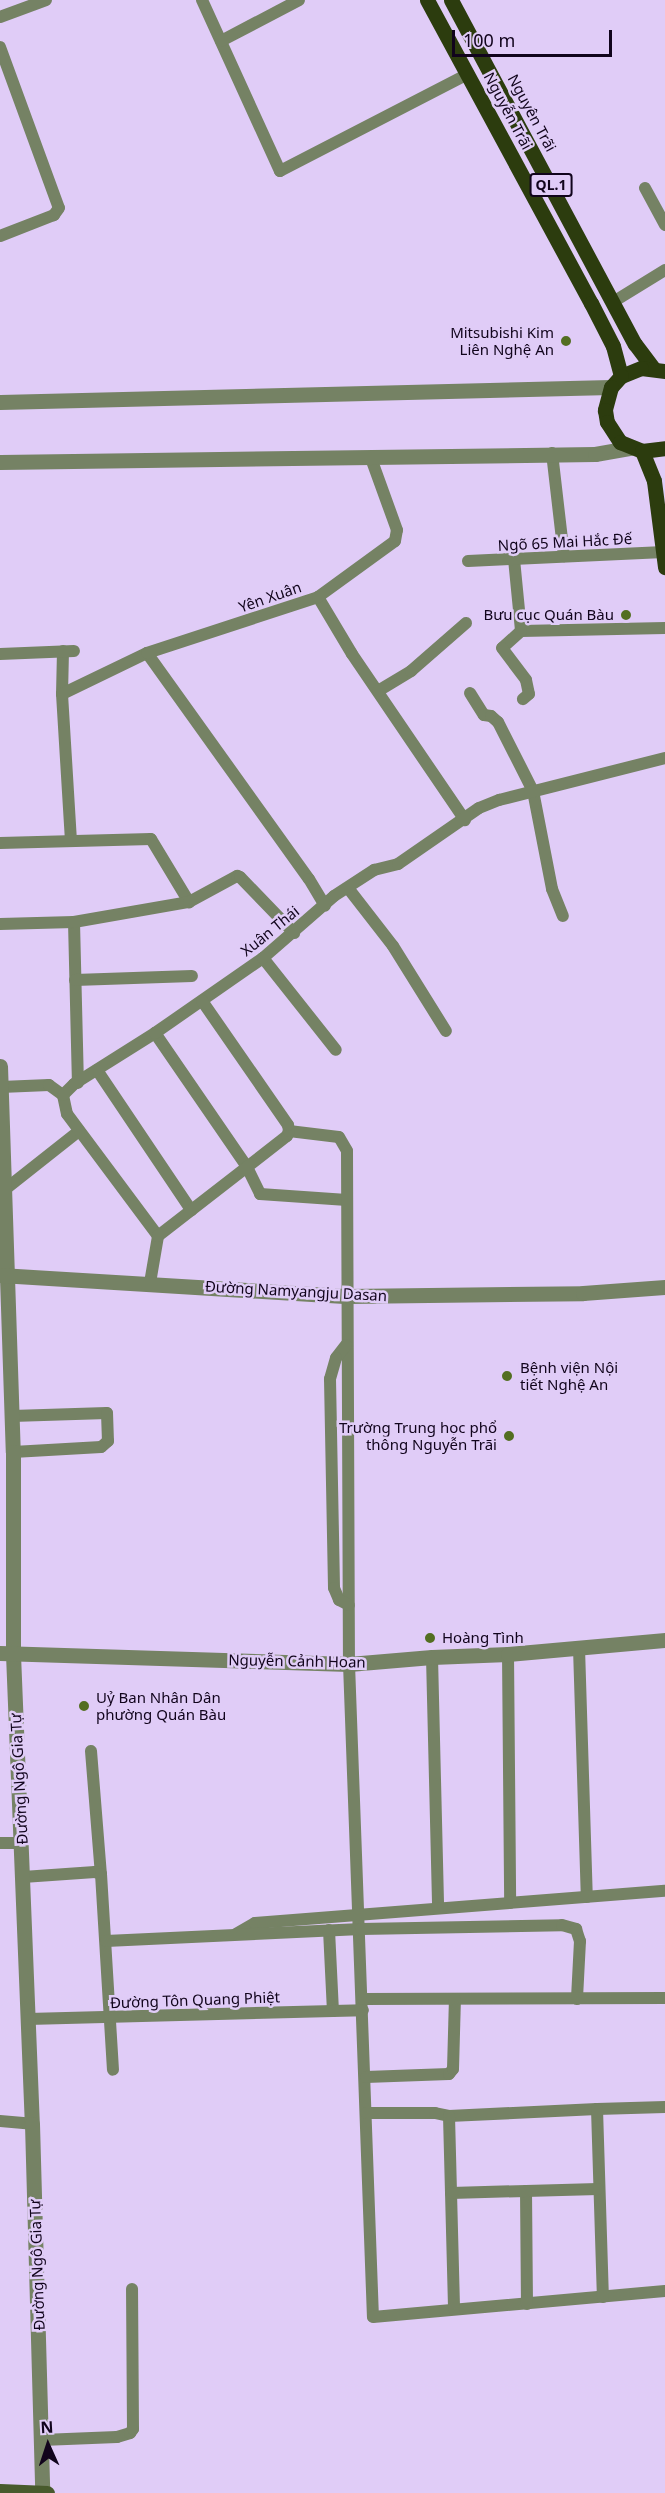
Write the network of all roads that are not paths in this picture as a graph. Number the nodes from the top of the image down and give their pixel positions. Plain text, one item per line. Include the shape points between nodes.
1 (46, 0) edge
2 (202, 0) edge
3 (298, 0) edge
4 (427, 0) edge
5 (451, 0) edge
6 (0, 17) edge
7 (221, 41) junction
8 (0, 47) edge
9 (486, 64) junction
10 (468, 74) junction
11 (645, 188) dead end
12 (665, 225) edge
13 (0, 236) edge
14 (665, 270) edge
15 (612, 302) junction
16 (659, 370) edge
17 (616, 382) junction
18 (0, 402) edge
19 (665, 448) edge
20 (636, 450) junction
21 (552, 453) junction
22 (370, 458) junction
23 (0, 462) edge
24 (564, 556) junction
25 (514, 560) junction
26 (664, 560) edge
27 (468, 561) dead end
28 (318, 597) junction
29 (466, 624) dead end
30 (665, 628) edge
31 (521, 631) junction
32 (147, 653) junction
33 (0, 654) edge
34 (378, 691) junction
35 (470, 693) dead end
36 (62, 694) junction
37 (524, 699) dead end
38 (665, 758) edge
39 (533, 791) junction
40 (465, 820) junction
41 (70, 841) junction
42 (0, 843) edge
43 (348, 888) junction
44 (189, 902) junction
45 (325, 906) junction
46 (563, 916) dead end
47 (74, 922) junction
48 (0, 924) edge
49 (294, 933) junction
50 (263, 958) junction
51 (192, 976) dead end
52 (75, 980) junction
53 (202, 1001) junction
54 (446, 1031) dead end
55 (155, 1033) junction
56 (336, 1050) dead end
57 (0, 1066) edge
58 (97, 1070) junction
59 (78, 1083) junction
60 (1, 1093) edge
61 (63, 1095) junction
62 (79, 1131) junction
63 (289, 1131) junction
64 (247, 1167) junction
65 (3, 1191) junction
66 (347, 1200) junction
67 (191, 1210) junction
68 (158, 1236) junction
69 (4, 1276) edge
70 (150, 1283) junction
71 (665, 1287) edge
72 (346, 1296) junction
73 (4, 1337) edge
74 (346, 1345) junction
75 (8, 1408) edge
76 (331, 1427) junction
77 (347, 1427) junction
78 (317, 1428) dead end
79 (13, 1452) junction
80 (349, 1605) junction
81 (665, 1640) edge
82 (579, 1648) junction
83 (7, 1654) edge
84 (508, 1654) junction
85 (432, 1657) junction
86 (349, 1664) junction
87 (91, 1751) dead end
88 (0, 1843) edge
89 (22, 1843) junction
90 (101, 1874) junction
91 (23, 1877) junction
92 (665, 1891) edge
93 (587, 1897) junction
94 (510, 1903) junction
95 (438, 1908) junction
96 (361, 1922) junction
97 (329, 1930) junction
98 (234, 1936) junction
99 (106, 1941) junction
100 (665, 1998) edge
101 (455, 1999) junction
102 (577, 1999) junction
103 (363, 2005) junction
104 (333, 2011) junction
105 (109, 2017) junction
106 (28, 2019) junction
107 (113, 2070) dead end
108 (366, 2077) junction
109 (665, 2107) edge
110 (597, 2109) junction
111 (366, 2113) junction
112 (449, 2116) junction
113 (0, 2121) edge
114 (32, 2124) junction
115 (598, 2189) junction
116 (526, 2191) junction
117 (451, 2193) junction
118 (132, 2289) dead end
119 (665, 2290) edge
120 (603, 2297) junction
121 (527, 2304) junction
122 (454, 2309) junction
123 (42, 2440) junction
124 (0, 2491) edge
125 (42, 2493) edge
126 (47, 2493) edge

1 - 6 street
2 - 7 street
3 - 7 street
4 - 10 main road, Nguyễn Trãi / QL.1
5 - 9 main road, Nguyên Trãi / QL.1
7 - 10 street via 280,171
8 - 13 street via 59,208 54,215
9 - 10 main road
9 - 15 main road, Nguyên Trãi / QL.1
10 - 17 main road, Nguyễn Trãi / QL.1 via 613,346
11 - 12 street
14 - 15 street
15 - 16 main road, Nguyên Trãi / QL.1 via 635,344
16 - 17 main road, QL.1 via 641,368
17 - 18 street
17 - 20 main road, QL.1 via 606,404 607,422 620,442
19 - 20 main road
20 - 21 street
20 - 26 main road, QL.1 via 654,481
21 - 22 street
21 - 24 street
22 - 23 street
22 - 28 street, Yên Xuân via 398,535
24 - 25 street, Ngõ 65 Mai Hắc Đế
24 - 26 street, Ngõ 65 Mai Hắc Đế
25 - 27 street, Ngõ 65 Mai Hắc Đế
25 - 31 street
28 - 32 street, Yên Xuân
28 - 34 street
29 - 34 street via 411,671
30 - 31 street
31 - 37 street via 502,648 526,680 529,694
32 - 36 street, Yên Xuân
32 - 45 street
33 - 36 street via 69,651
34 - 40 street
35 - 39 street via 484,715 493,718 501,728
36 - 41 street
38 - 39 street, Xuân Thái
39 - 40 street, Xuân Thái via 479,808
39 - 46 street via 552,889
40 - 43 street, Xuân Thái via 398,864 374,870
41 - 42 street
41 - 44 street via 151,839
43 - 45 street, Xuân Thái
43 - 54 street via 393,946
44 - 47 street
44 - 49 street via 229,879 240,877
45 - 49 street, Xuân Thái
47 - 48 street
47 - 52 street
49 - 50 street, Xuân Thái
50 - 53 street, Xuân Thái
50 - 56 street
51 - 52 street
52 - 59 street
53 - 55 street, Xuân Thái
53 - 63 street
55 - 58 street, Xuân Thái
55 - 64 street
57 - 60 street, Đường Ngô Gia Tự
58 - 59 street, Xuân Thái
58 - 67 street
59 - 61 street, Xuân Thái
60 - 61 street via 49,1085
60 - 65 street, Đường Ngô Gia Tự
61 - 62 street via 67,1114
62 - 65 street
62 - 68 street
63 - 64 street
63 - 66 street via 339,1137 347,1151
64 - 66 street via 260,1194
64 - 67 street
65 - 69 street, Đường Ngô Gia Tự
66 - 72 street
67 - 68 street
68 - 70 street
69 - 70 street, Đường Namyangju Dasan
69 - 73 street, Đường Ngô Gia Tự
70 - 72 street, Đường Namyangju Dasan
71 - 72 street, Đường Namyangju Dasan via 583,1293
72 - 74 street
73 - 75 street, Đường Ngô Gia Tự
74 - 76 street via 336,1358 330,1379
74 - 77 street
75 - 79 street, Đường Ngô Gia Tự
75 - 79 street via 107,1413 108,1441 101,1447
76 - 77 street
76 - 78 street
76 - 80 street via 334,1588 339,1600
77 - 80 street
79 - 83 street, Đường Ngô Gia Tự
80 - 86 street
81 - 82 street, Nguyễn Cảnh Hoan
82 - 84 street, Nguyễn Cảnh Hoan
82 - 93 street
83 - 86 street, Nguyễn Cảnh Hoan
83 - 89 street, Đường Ngô Gia Tự
84 - 85 street, Nguyễn Cảnh Hoan
84 - 94 street
85 - 86 street, Nguyễn Cảnh Hoan
85 - 95 street
86 - 96 street
87 - 90 street
88 - 89 street
89 - 91 street, Đường Ngô Gia Tự
90 - 91 street
90 - 99 street
91 - 106 street, Đường Ngô Gia Tự
92 - 93 street
93 - 94 street
94 - 95 street
95 - 96 street
96 - 97 street
96 - 98 street via 255,1923
96 - 102 street via 562,1925 576,1929 580,1941
96 - 103 street
97 - 98 street
97 - 104 street
98 - 99 street
99 - 105 street
100 - 102 street, Đường Tôn Quang Phiệt
101 - 102 street, Đường Tôn Quang Phiệt
101 - 103 street, Đường Tôn Quang Phiệt
101 - 108 street via 453,2069 449,2074
103 - 104 street, Đường Tôn Quang Phiệt
103 - 108 street
104 - 105 street, Đường Tôn Quang Phiệt
105 - 106 street, Đường Tôn Quang Phiệt
105 - 107 street
106 - 114 street, Đường Ngô Gia Tự
108 - 111 street
109 - 110 street
110 - 112 street
110 - 115 street
111 - 112 street
111 - 122 street via 373,2317
112 - 117 street
113 - 114 street
114 - 123 street, Đường Ngô Gia Tự
115 - 116 street
115 - 120 street
116 - 117 street
116 - 121 street
117 - 122 street
118 - 123 street via 133,2429 117,2437
119 - 120 street
120 - 121 street
121 - 122 street
123 - 125 street, Đường Ngô Gia Tự
124 - 125 main road
125 - 126 main road

